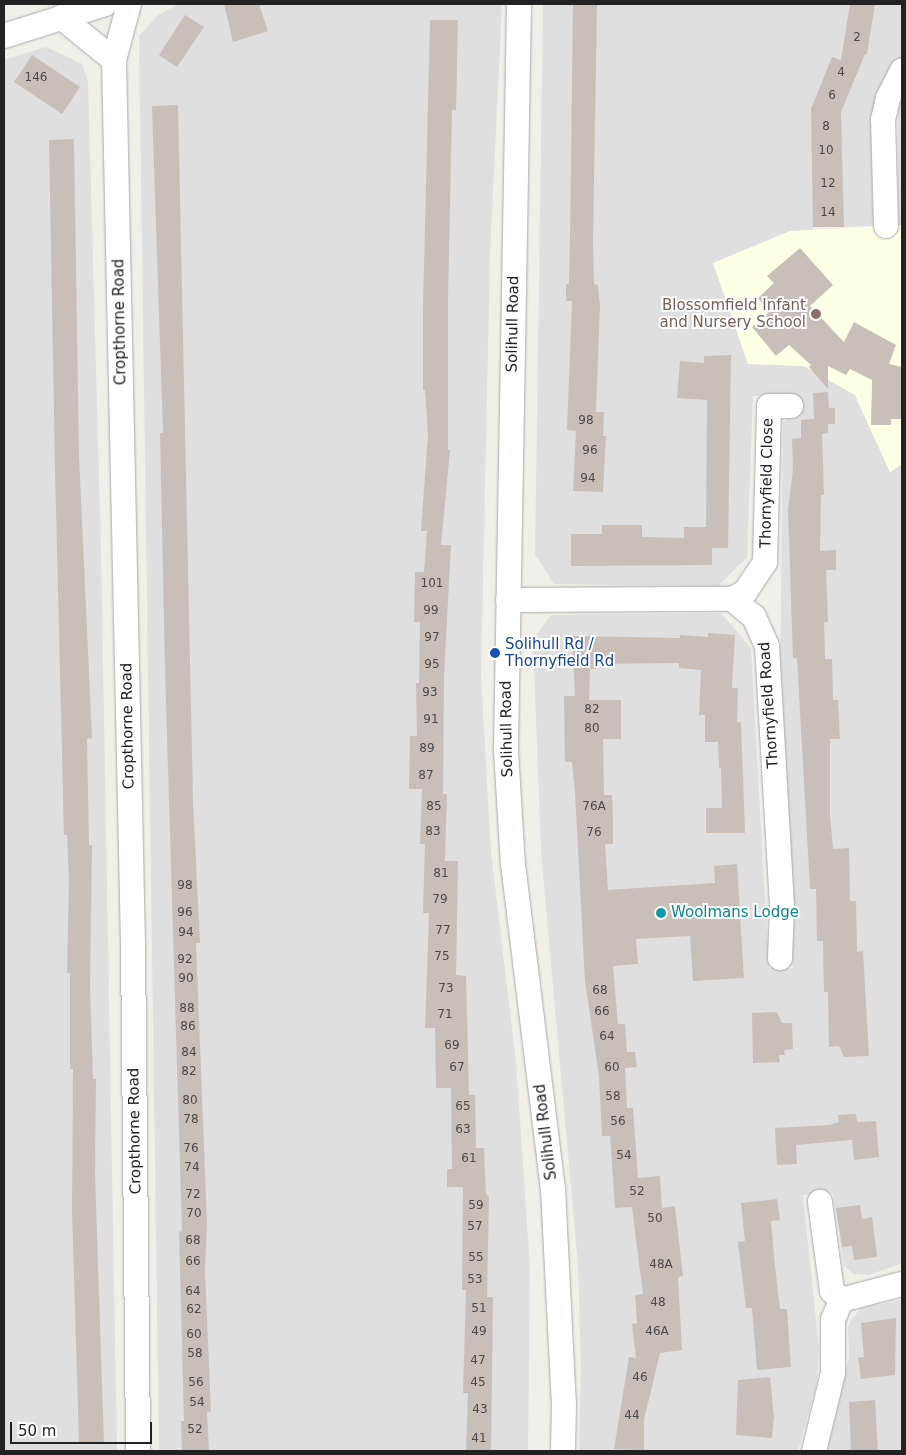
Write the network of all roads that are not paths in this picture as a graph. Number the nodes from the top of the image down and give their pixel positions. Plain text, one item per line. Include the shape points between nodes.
1 (105, 4) edge
2 (129, 4) edge
3 (519, 4) edge
4 (61, 17) junction
5 (4, 36) edge
6 (114, 60) junction
7 (902, 70) edge
8 (886, 226) dead end
9 (791, 406) dead end
10 (732, 599) junction
11 (508, 600) junction
12 (780, 958) dead end
13 (820, 1202) dead end
14 (902, 1284) edge
15 (840, 1300) junction
16 (138, 1451) edge
17 (563, 1451) edge
18 (814, 1451) edge

1 - 4 street
2 - 6 street, Cropthorne Road
3 - 11 street, Solihull Road
4 - 5 street
4 - 6 street
6 - 16 street, Cropthorne Road via 133,944
7 - 8 street via 888,98 883,120
9 - 10 street, Thornyfield Close via 769,406 765,562 745,592
10 - 11 street
10 - 12 street, Thornyfield Road via 754,617 767,646 782,906
11 - 17 street, Solihull Road via 506,751 513,864 553,1189 564,1402
13 - 15 street via 832,1291
14 - 15 street
15 - 18 street via 833,1320 832,1373

